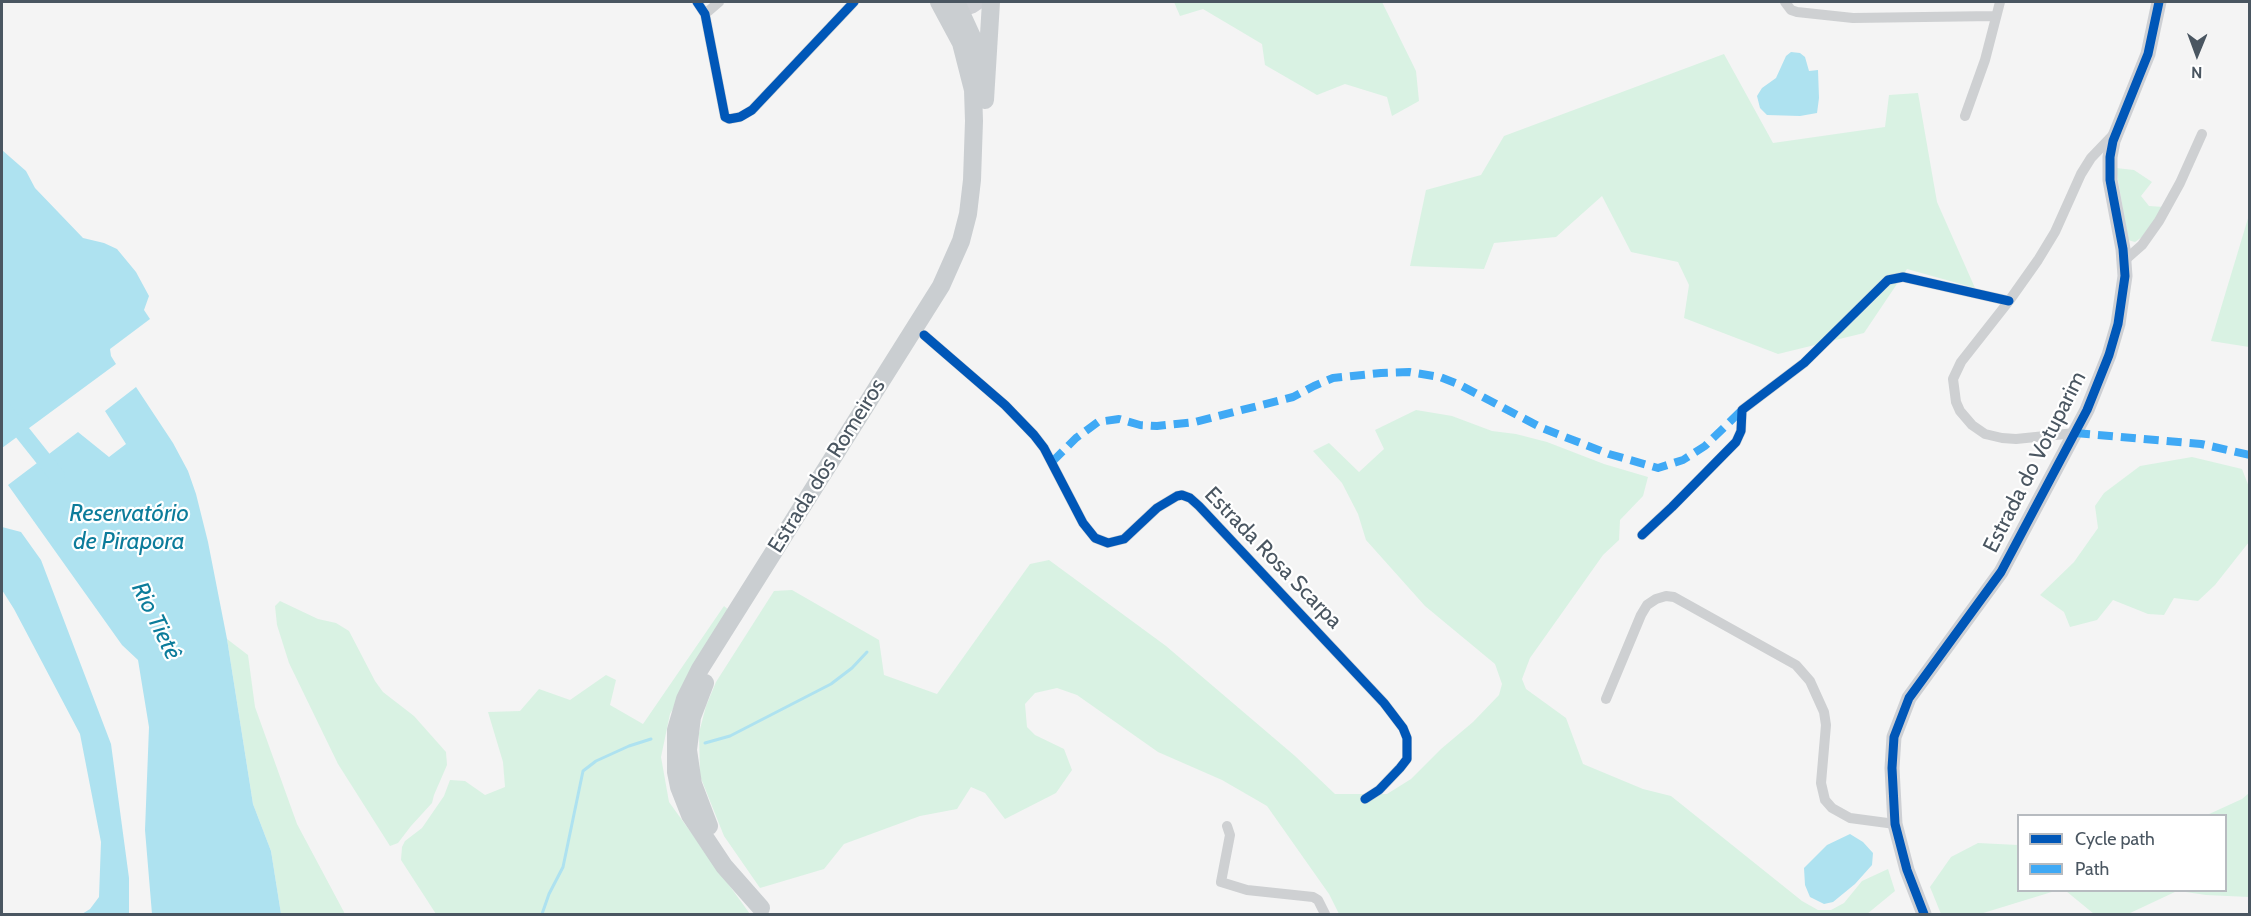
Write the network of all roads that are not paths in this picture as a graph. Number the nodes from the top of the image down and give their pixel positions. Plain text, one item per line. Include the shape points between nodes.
1 (697, 2) edge
2 (719, 2) edge
3 (939, 2) edge
4 (978, 2) edge
5 (991, 2) edge
6 (1785, 2) edge
7 (2000, 2) edge
8 (2159, 2) edge
9 (857, 3) edge
10 (954, 4) edge
11 (705, 14) junction
12 (1995, 16) junction
13 (985, 100) junction
14 (1965, 117) dead end
15 (2118, 129) junction
16 (2202, 134) dead end
17 (2125, 260) junction
18 (2009, 301) junction
19 (924, 335) junction
20 (2075, 433) junction
21 (2046, 436) junction
22 (2067, 447) junction
23 (1642, 535) dead end
24 (1606, 699) dead end
25 (1365, 799) dead end
26 (1895, 824) junction
27 (1227, 826) dead end
28 (763, 911) edge
29 (1325, 915) edge
30 (1924, 915) edge

1 - 11 street
2 - 11 street
3 - 28 main road, Estrada dos Romeiros via 961,44 973,90 972,180 962,241 941,286 696,677 676,730 676,772 687,809 724,866
4 - 10 street via 972,6
5 - 13 main road
6 - 12 street via 1797,12 1853,18
7 - 12 street
8 - 15 street, Estrada do Votuparim via 2148,54
9 - 11 street via 752,110 729,120 725,117
10 - 13 main road, Estrada dos Romeiros via 976,48
12 - 14 street
13 - 19 main road, Estrada dos Romeiros via 984,181 976,232 958,279
15 - 17 street, Estrada do Votuparim via 2111,150 2110,173
15 - 18 street via 2087,165 2055,232
16 - 17 street via 2159,221
17 - 20 street, Estrada do Votuparim via 2125,284 2115,339
18 - 21 street via 1961,362 1953,379 1956,402 1964,416 1985,434 2002,438
18 - 23 street via 1903,277 1888,280 1804,363 1742,410 1736,442
19 - 25 street, Estrada Rosa Scarpa via 999,399 1034,435 1095,538 1108,543 1124,539 1157,508 1177,496 1190,498 1199,506 1403,728 1407,759 1379,790
19 - 28 main road, Estrada dos Romeiros via 711,674 692,717 688,750 696,797 711,830
20 - 21 street
20 - 22 street, Estrada do Votuparim
21 - 22 street
22 - 26 street, Estrada do Votuparim via 2001,572 1903,710 1892,754
24 - 26 street via 1647,605 1666,596 1674,597 1796,665 1810,681 1824,712 1821,783 1825,800 1850,818
26 - 30 street, Estrada do Votuparim
27 - 29 street via 1230,835 1221,882 1247,890 1313,897

